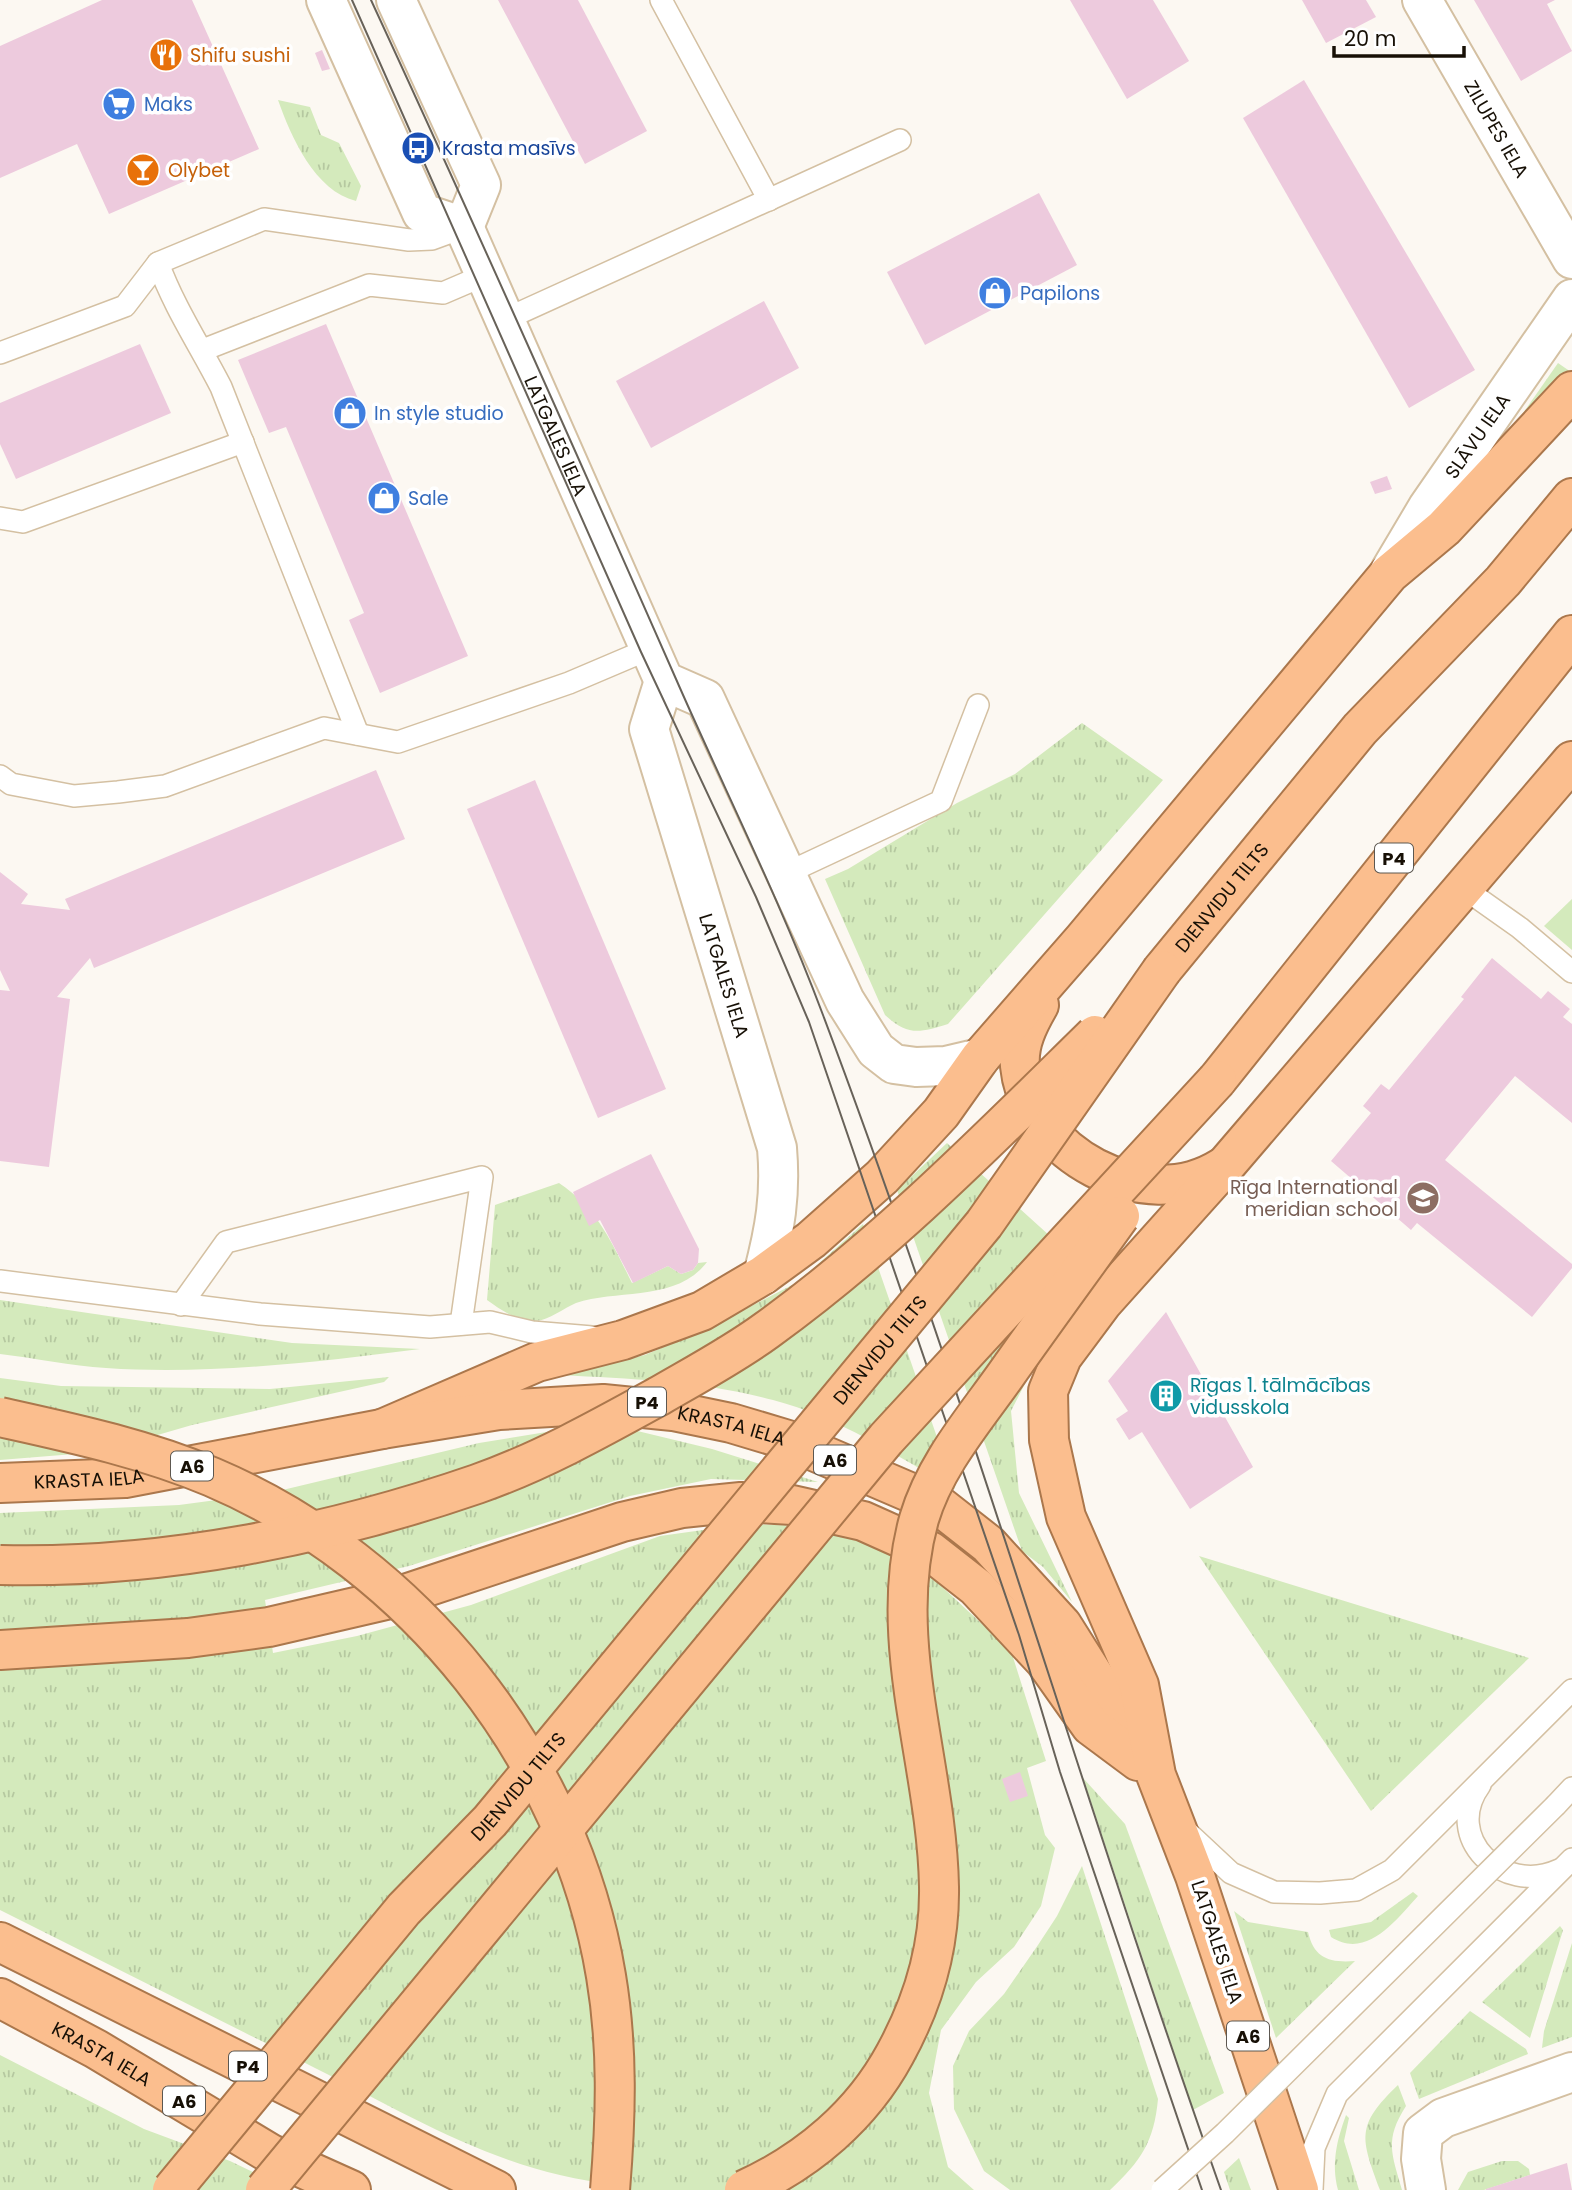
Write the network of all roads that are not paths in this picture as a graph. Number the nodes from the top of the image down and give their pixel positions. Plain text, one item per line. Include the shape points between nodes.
1 (326, 0) edge
2 (396, 0) edge
3 (661, 0) edge
4 (1422, 0) edge
5 (900, 140) dead end
6 (769, 200) junction
7 (464, 227) junction
8 (1572, 259) edge
9 (158, 263) junction
10 (485, 275) junction
11 (1572, 299) edge
12 (506, 318) junction
13 (203, 350) junction
14 (0, 354) edge
15 (1572, 391) edge
16 (243, 442) junction
17 (1572, 498) edge
18 (0, 517) edge
19 (1388, 574) junction
20 (1572, 636) edge
21 (657, 665) junction
22 (978, 705) dead end
23 (358, 734) junction
24 (1572, 761) edge
25 (0, 776) edge
26 (787, 873) junction
27 (1462, 887) junction
28 (1083, 940) junction
29 (1162, 970) junction
30 (1572, 972) edge
31 (980, 1058) junction
32 (1217, 1080) junction
33 (1225, 1166) junction
34 (763, 1275) junction
35 (0, 1281) edge
36 (181, 1305) junction
37 (461, 1324) junction
38 (623, 1340) junction
39 (0, 1417) edge
40 (382, 1429) junction
41 (0, 1483) edge
42 (0, 1565) edge
43 (0, 1650) edge
44 (1572, 1690) edge
45 (1156, 1775) junction
46 (1488, 1775) junction
47 (1572, 1788) edge
48 (1173, 1819) junction
49 (1572, 1859) edge
50 (0, 1942) edge
51 (0, 1998) edge
52 (0, 2017) edge
53 (96, 2049) junction
54 (1572, 2072) edge
55 (172, 2190) edge
56 (265, 2190) edge
57 (351, 2190) edge
58 (496, 2190) edge
59 (610, 2190) edge
60 (744, 2190) edge
61 (1161, 2190) edge
62 (1300, 2190) edge
63 (1312, 2190) edge
64 (1426, 2190) edge

1 - 7 street via 422,213
2 - 7 street via 481,185
3 - 6 lane
4 - 8 street, ZILUPES IELA
5 - 6 lane
6 - 12 lane
7 - 9 lane via 432,239 409,240 264,219
7 - 10 street, LATGALES IELA
9 - 13 lane via 172,300
9 - 14 lane via 125,306
10 - 12 street, LATGALES IELA
10 - 13 lane via 443,293 369,285
11 - 19 street, SLĀVU IELA via 1428,507
12 - 21 street, LATGALES IELA
13 - 16 lane
15 - 19 highway via 1444,528
16 - 18 lane via 23,523
16 - 23 lane
17 - 29 highway, DIENVIDU TILTS / P4 via 1503,581 1360,729
19 - 28 highway
20 - 32 highway, P4
21 - 23 lane via 569,683 398,742
21 - 26 street via 705,699
21 - 34 street, LATGALES IELA via 649,729 777,1148 781,1187
22 - 26 lane via 941,801
23 - 25 lane via 324,728 165,786 118,792 74,796 11,784
24 - 27 highway
26 - 31 street via 845,1001 876,1050 894,1064 916,1067
27 - 30 lane
27 - 33 highway
28 - 31 highway
28 - 33 highway via 1027,1025 1020,1065 1036,1114 1067,1151 1113,1177 1174,1185
29 - 42 highway, P4, bridge via 939,1187 828,1284 765,1332 626,1414 480,1483 328,1527 166,1556
29 - 55 highway, DIENVIDU TILTS, bridge via 984,1224 490,1821 404,1909
31 - 34 highway via 961,1088 882,1177
32 - 56 highway, bridge via 886,1439
32 - 60 highway, P4, bridge via 938,1471 919,1520 907,1621 939,1888 930,1970 913,2020 883,2076 857,2111 807,2154
33 - 45 highway via 1102,1302 1062,1357 1048,1391 1049,1440 1066,1517 1139,1685
34 - 38 highway via 702,1311
35 - 36 lane
36 - 37 lane via 384,1324
36 - 37 lane via 226,1242 482,1177
37 - 38 lane via 490,1322 532,1332
38 - 40 highway via 537,1363
39 - 59 highway, bridge via 160,1456 260,1501 357,1563 431,1631 478,1685 513,1734 549,1799 581,1876 593,1919 606,1975 614,2045
40 - 41 highway, KRASTA IELA / A6 via 125,1479
40 - 45 highway, KRASTA IELA / A6 via 499,1410 603,1404 673,1411 788,1440 937,1504 988,1544 1062,1625
43 - 45 highway via 188,1638 269,1627 390,1599 622,1522 682,1508 741,1502 792,1505 863,1521 930,1551 976,1587 1045,1661 1091,1726
44 - 46 lane
45 - 48 highway, LATGALES IELA / A6
46 - 48 lane via 1392,1870 1356,1890 1274,1892 1231,1873
46 - 49 lane via 1475,1793 1469,1814 1480,1854 1516,1877 1558,1871
47 - 61 lane, bridge via 1225,2133
48 - 62 highway, LATGALES IELA / A6
49 - 63 lane via 1336,2094 1314,2148
50 - 58 highway, P4
51 - 53 highway, KRASTA IELA / A6
52 - 53 highway
53 - 57 highway, KRASTA IELA / A6 via 271,2154
54 - 64 street via 1443,2118 1423,2133

